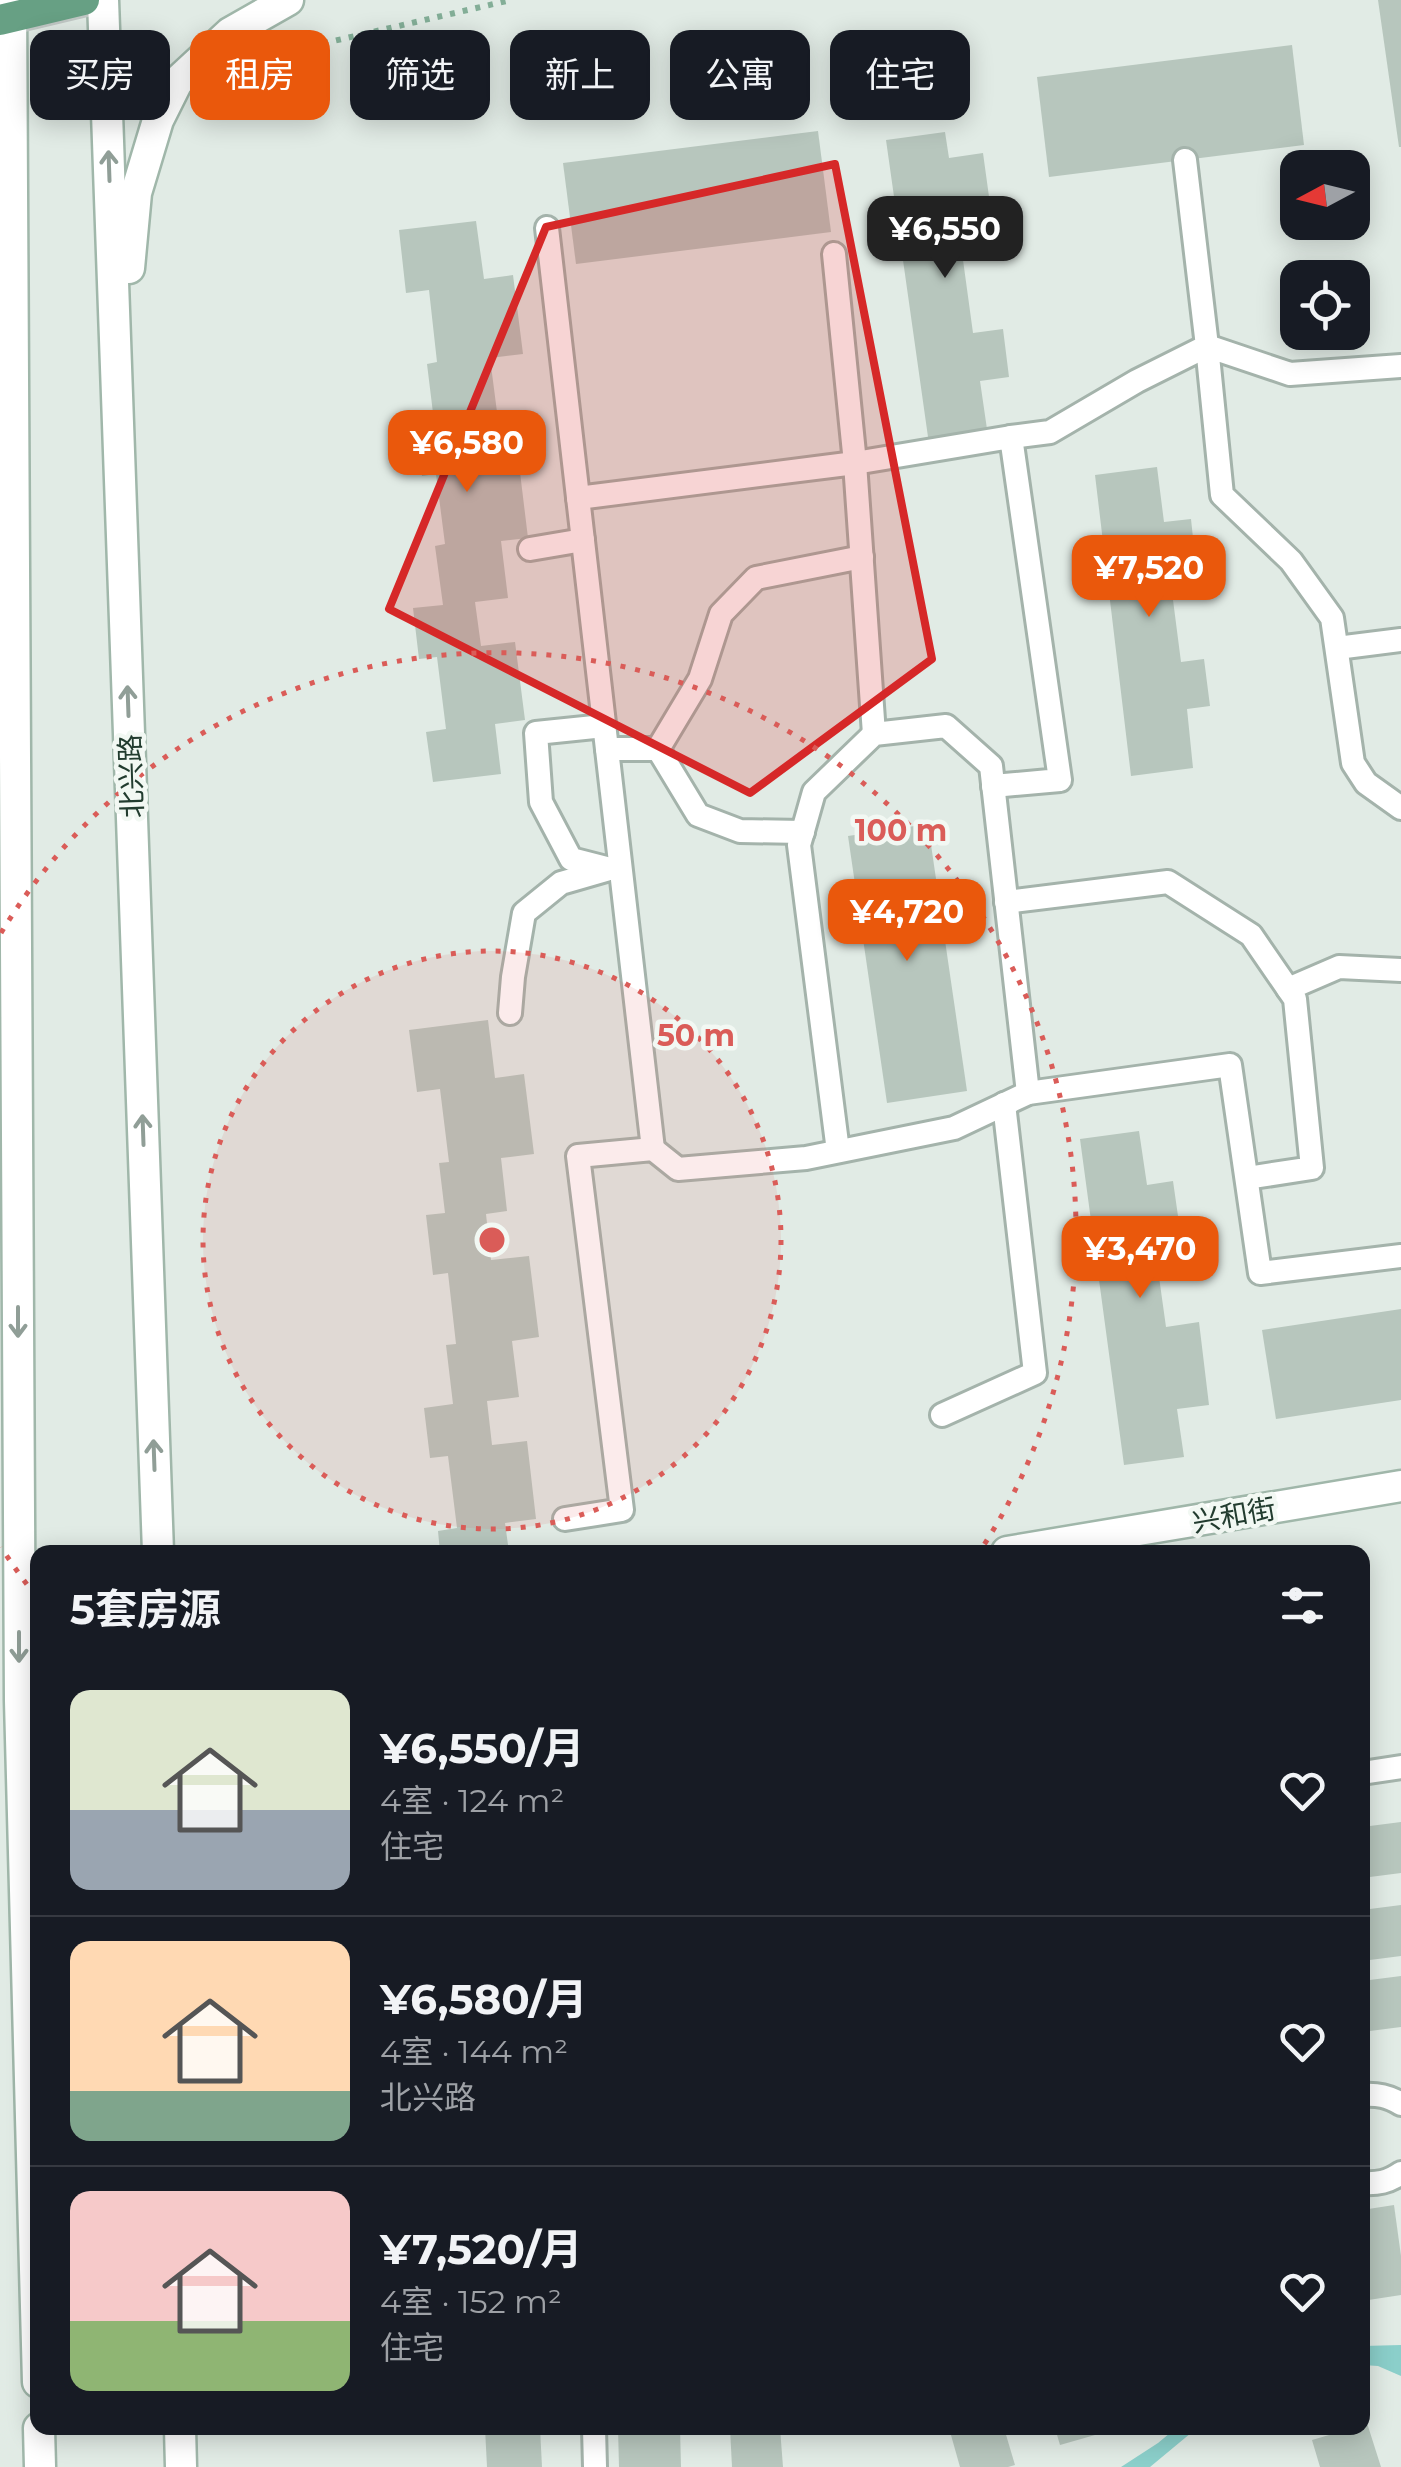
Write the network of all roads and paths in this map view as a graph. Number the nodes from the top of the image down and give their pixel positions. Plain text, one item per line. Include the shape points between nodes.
1 (84, 0) edge
2 (103, 0) edge
3 (288, 0) edge
4 (510, 0) edge
5 (8, 12) edge
6 (330, 42) edge
7 (1185, 160) dead end
8 (547, 228) dead end
9 (834, 254) dead end
10 (0, 337) edge
11 (1207, 346) junction
12 (1401, 366) edge
13 (13, 370) junction
14 (117, 390) junction
15 (1011, 438) junction
16 (855, 463) junction
17 (578, 498) junction
18 (583, 540) junction
19 (530, 549) dead end
20 (862, 557) junction
21 (1401, 640) edge
22 (1336, 648) junction
23 (874, 734) junction
24 (606, 738) junction
25 (658, 748) junction
26 (994, 786) junction
27 (1401, 808) edge
28 (803, 832) junction
29 (1006, 902) junction
30 (1401, 970) edge
31 (1288, 989) junction
32 (510, 1013) dead end
33 (1028, 1094) junction
34 (1004, 1104) junction
35 (653, 1150) junction
36 (838, 1151) junction
37 (1247, 1178) junction
38 (1401, 1256) edge
39 (942, 1415) dead end
40 (1401, 1486) edge
41 (565, 1518) dead end
42 (158, 1545) edge
43 (1049, 1545) edge
44 (28, 1700) edge
45 (1401, 1767) edge
46 (1370, 1772) edge
47 (30, 1836) edge
48 (1370, 2094) edge
49 (1401, 2104) edge
50 (1401, 2173) edge
51 (1370, 2184) edge
52 (39, 2435) edge
53 (180, 2435) edge
54 (594, 2435) edge
55 (40, 2467) edge
56 (181, 2467) edge
57 (594, 2467) edge

1 - 5 main road
14 -> 2 main road, 北兴路
3 - 14 main road via 230,34 177,82 158,120 136,193
4 - 6 path
5 - 13 main road
7 - 11 lane
8 - 17 lane
9 - 16 lane
10 - 13 main road
11 - 12 lane via 1290,374
11 - 15 lane via 1050,432
11 - 22 lane via 1222,496 1291,561 1332,618
13 -> 44 main road
42 -> 14 main road, 北兴路
15 - 16 lane
15 - 26 lane via 1060,780
16 - 17 lane
16 - 20 lane
17 - 18 lane
18 - 19 lane
18 - 24 lane
20 - 23 lane
20 - 25 lane via 756,578 721,614 700,680
21 - 22 lane
22 - 27 lane via 1353,763 1366,783
23 - 26 lane via 946,726 991,766
23 - 28 lane via 814,792
24 - 25 lane
24 - 32 lane via 536,733 541,802 571,859 610,869 561,883 524,913
24 - 35 lane
25 - 28 lane via 698,815 740,832
26 - 29 lane
28 - 36 lane via 799,845
29 - 31 lane via 1168,882 1251,935
29 - 33 lane
30 - 31 lane via 1340,967
31 - 37 lane via 1296,999 1312,1168
33 - 34 lane
33 - 37 lane via 1230,1065
34 - 36 lane via 954,1128
34 - 39 lane via 1035,1373
35 - 36 lane via 678,1170
35 - 41 lane via 578,1156 622,1510
37 - 38 lane via 1260,1273
40 - 43 main road, 兴和街
44 - 47 main road
45 - 46 lane
48 - 49 lane
50 - 51 lane
52 - 55 main road
53 - 56 main road
54 - 57 lane

